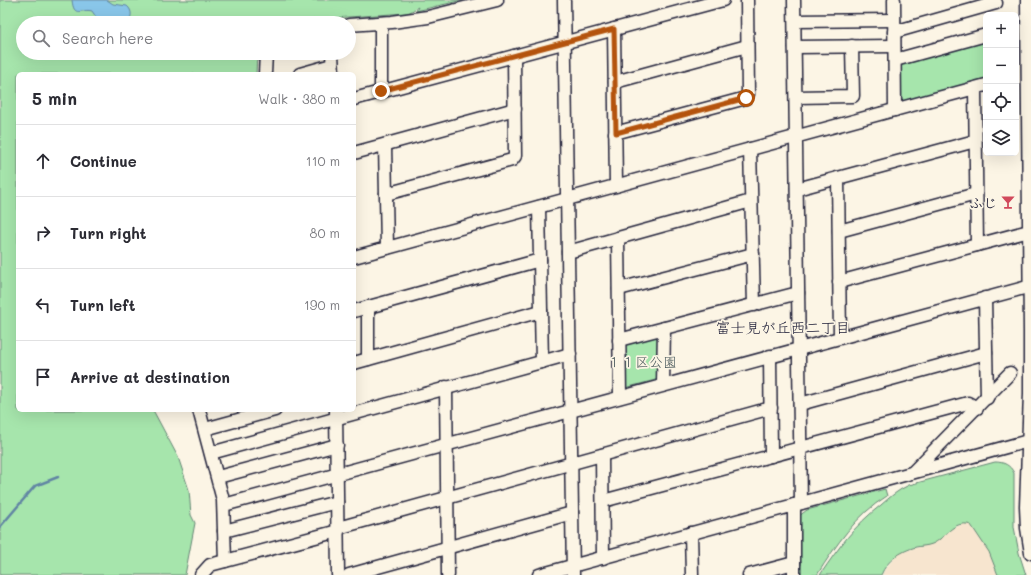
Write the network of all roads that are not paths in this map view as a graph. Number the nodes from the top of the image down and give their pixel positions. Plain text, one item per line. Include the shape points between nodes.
1 (497, 0) edge
2 (564, 0) edge
3 (723, 0) edge
4 (747, 0) edge
5 (794, 0) edge
6 (894, 0) edge
7 (1027, 0) edge
8 (996, 6) edge
9 (894, 20) junction
10 (795, 21) junction
11 (381, 23) junction
12 (1025, 24) edge
13 (356, 25) edge
14 (614, 29) junction
15 (894, 32) junction
16 (983, 36) edge
17 (564, 42) junction
18 (747, 46) junction
19 (852, 46) junction
20 (894, 46) junction
21 (795, 47) junction
22 (514, 56) junction
23 (266, 60) edge
24 (895, 60) junction
25 (332, 64) edge
26 (265, 72) edge
27 (306, 72) edge
28 (1022, 75) edge
29 (615, 82) junction
30 (981, 86) edge
31 (381, 91) junction
32 (796, 97) junction
33 (356, 98) edge
34 (515, 109) junction
35 (895, 110) junction
36 (1029, 126) edge
37 (616, 133) junction
38 (796, 137) junction
39 (976, 141) junction
40 (385, 145) junction
41 (750, 149) junction
42 (356, 152) edge
43 (838, 178) junction
44 (1030, 178) edge
45 (616, 186) junction
46 (797, 189) junction
47 (386, 194) junction
48 (976, 194) junction
49 (567, 199) junction
50 (752, 201) junction
51 (539, 207) junction
52 (839, 231) junction
53 (1029, 231) junction
54 (618, 238) junction
55 (977, 245) junction
56 (387, 248) junction
57 (568, 252) junction
58 (753, 254) junction
59 (356, 256) edge
60 (540, 260) junction
61 (839, 282) junction
62 (1030, 286) edge
63 (619, 289) junction
64 (798, 293) junction
65 (985, 298) junction
66 (754, 305) junction
67 (368, 307) junction
68 (356, 310) edge
69 (541, 311) junction
70 (664, 328) junction
71 (840, 337) junction
72 (619, 340) junction
73 (1031, 340) edge
74 (799, 348) junction
75 (986, 353) junction
76 (570, 354) junction
77 (770, 356) junction
78 (368, 359) junction
79 (356, 362) edge
80 (542, 362) junction
81 (1010, 373) dead end
82 (664, 385) junction
83 (446, 387) junction
84 (1030, 392) edge
85 (620, 397) junction
86 (986, 398) junction
87 (800, 404) junction
88 (771, 408) junction
89 (977, 408) junction
90 (356, 409) edge
91 (570, 410) junction
92 (201, 412) edge
93 (268, 412) edge
94 (336, 414) edge
95 (205, 429) junction
96 (1028, 441) junction
97 (447, 443) junction
98 (337, 445) junction
99 (800, 448) junction
100 (211, 453) junction
101 (602, 455) junction
102 (771, 456) junction
103 (571, 463) junction
104 (337, 473) junction
105 (912, 473) junction
106 (218, 477) junction
107 (448, 498) junction
108 (603, 501) junction
109 (338, 502) junction
110 (797, 504) junction
111 (224, 505) junction
112 (572, 513) junction
113 (338, 530) junction
114 (224, 531) junction
115 (691, 534) junction
116 (448, 547) junction
117 (1031, 552) edge
118 (603, 558) junction
119 (225, 561) junction
120 (794, 569) edge
121 (573, 570) edge
122 (201, 575) edge
123 (338, 575) edge
124 (349, 575) edge
125 (448, 575) edge
126 (540, 575) edge
127 (692, 575) edge
128 (749, 575) edge

1 - 11 street via 428,17
2 - 17 street
3 - 14 street
4 - 18 street
5 - 10 street
6 - 9 street
7 - 12 street
8 - 15 street
9 - 10 street
9 - 15 street
10 - 21 street
11 - 13 street
11 - 31 street
12 - 28 street
14 - 17 street
14 - 29 street
15 - 20 street
16 - 24 street
17 - 22 street
17 - 49 street
18 - 29 street
18 - 37 street via 746,98
19 - 20 street
19 - 21 street
19 - 32 street via 853,96
20 - 24 street
21 - 32 street
22 - 31 street
22 - 34 street
23 - 26 street
24 - 35 street
25 - 27 street
28 - 36 street
29 - 37 street
30 - 35 street
30 - 39 street
31 - 33 street
32 - 38 street
34 - 40 street
34 - 47 street via 515,156 512,160
35 - 38 street
36 - 44 street
37 - 45 street
38 - 41 street
38 - 46 street
39 - 43 street
39 - 48 street
40 - 42 street
40 - 47 street
41 - 45 street
41 - 50 street
43 - 46 street
43 - 52 street
44 - 53 street
45 - 49 street
46 - 64 street
47 - 56 street
48 - 52 street
48 - 55 street
49 - 51 street
49 - 57 street
50 - 54 street
50 - 58 street
51 - 56 street
51 - 60 street
52 - 61 street
53 - 55 street
53 - 62 street
54 - 57 street
54 - 63 street
55 - 61 street
56 - 59 street
57 - 76 street
58 - 63 street
58 - 66 street
60 - 67 street
60 - 69 street
61 - 71 street
62 - 65 street
62 - 73 street
63 - 72 street
64 - 66 street
64 - 74 street
65 - 71 street
65 - 75 street
66 - 70 street
67 - 68 street
67 - 78 street
69 - 78 street
69 - 80 street
70 - 72 street
70 - 82 street
71 - 74 street
72 - 85 street
73 - 84 street
74 - 77 street
74 - 87 street
75 - 86 street
75 - 87 street
76 - 80 street
76 - 91 street
77 - 82 street
77 - 88 street
78 - 79 street
80 - 83 street
81 - 86 street
82 - 85 street
83 - 90 street
83 - 97 street
84 - 96 street
85 - 91 street
86 - 89 street
87 - 99 street
88 - 101 street
88 - 102 street
89 - 99 street via 968,403
89 - 105 street
91 - 97 street
91 - 103 street
92 - 95 street
93 - 95 street
94 - 98 street
94 - 100 street
95 - 100 street
96 - 105 street
96 - 117 street via 1026,519
97 - 104 street
97 - 107 street
98 - 104 street
98 - 106 street
99 - 102 street
99 - 110 street
100 - 106 street
101 - 103 street
101 - 108 street
102 - 108 street
103 - 107 street
103 - 112 street
104 - 109 street
104 - 111 street
105 - 110 street
106 - 111 street
107 - 113 street
107 - 116 street
108 - 118 street
109 - 113 street
109 - 114 street
110 - 115 street
110 - 120 street
111 - 114 street
112 - 116 street
112 - 121 street
113 - 119 street
113 - 123 street
114 - 119 street
115 - 118 street
115 - 127 street
116 - 124 street
116 - 125 street
118 - 121 street
119 - 122 street via 210,565
120 - 128 street
121 - 126 street

